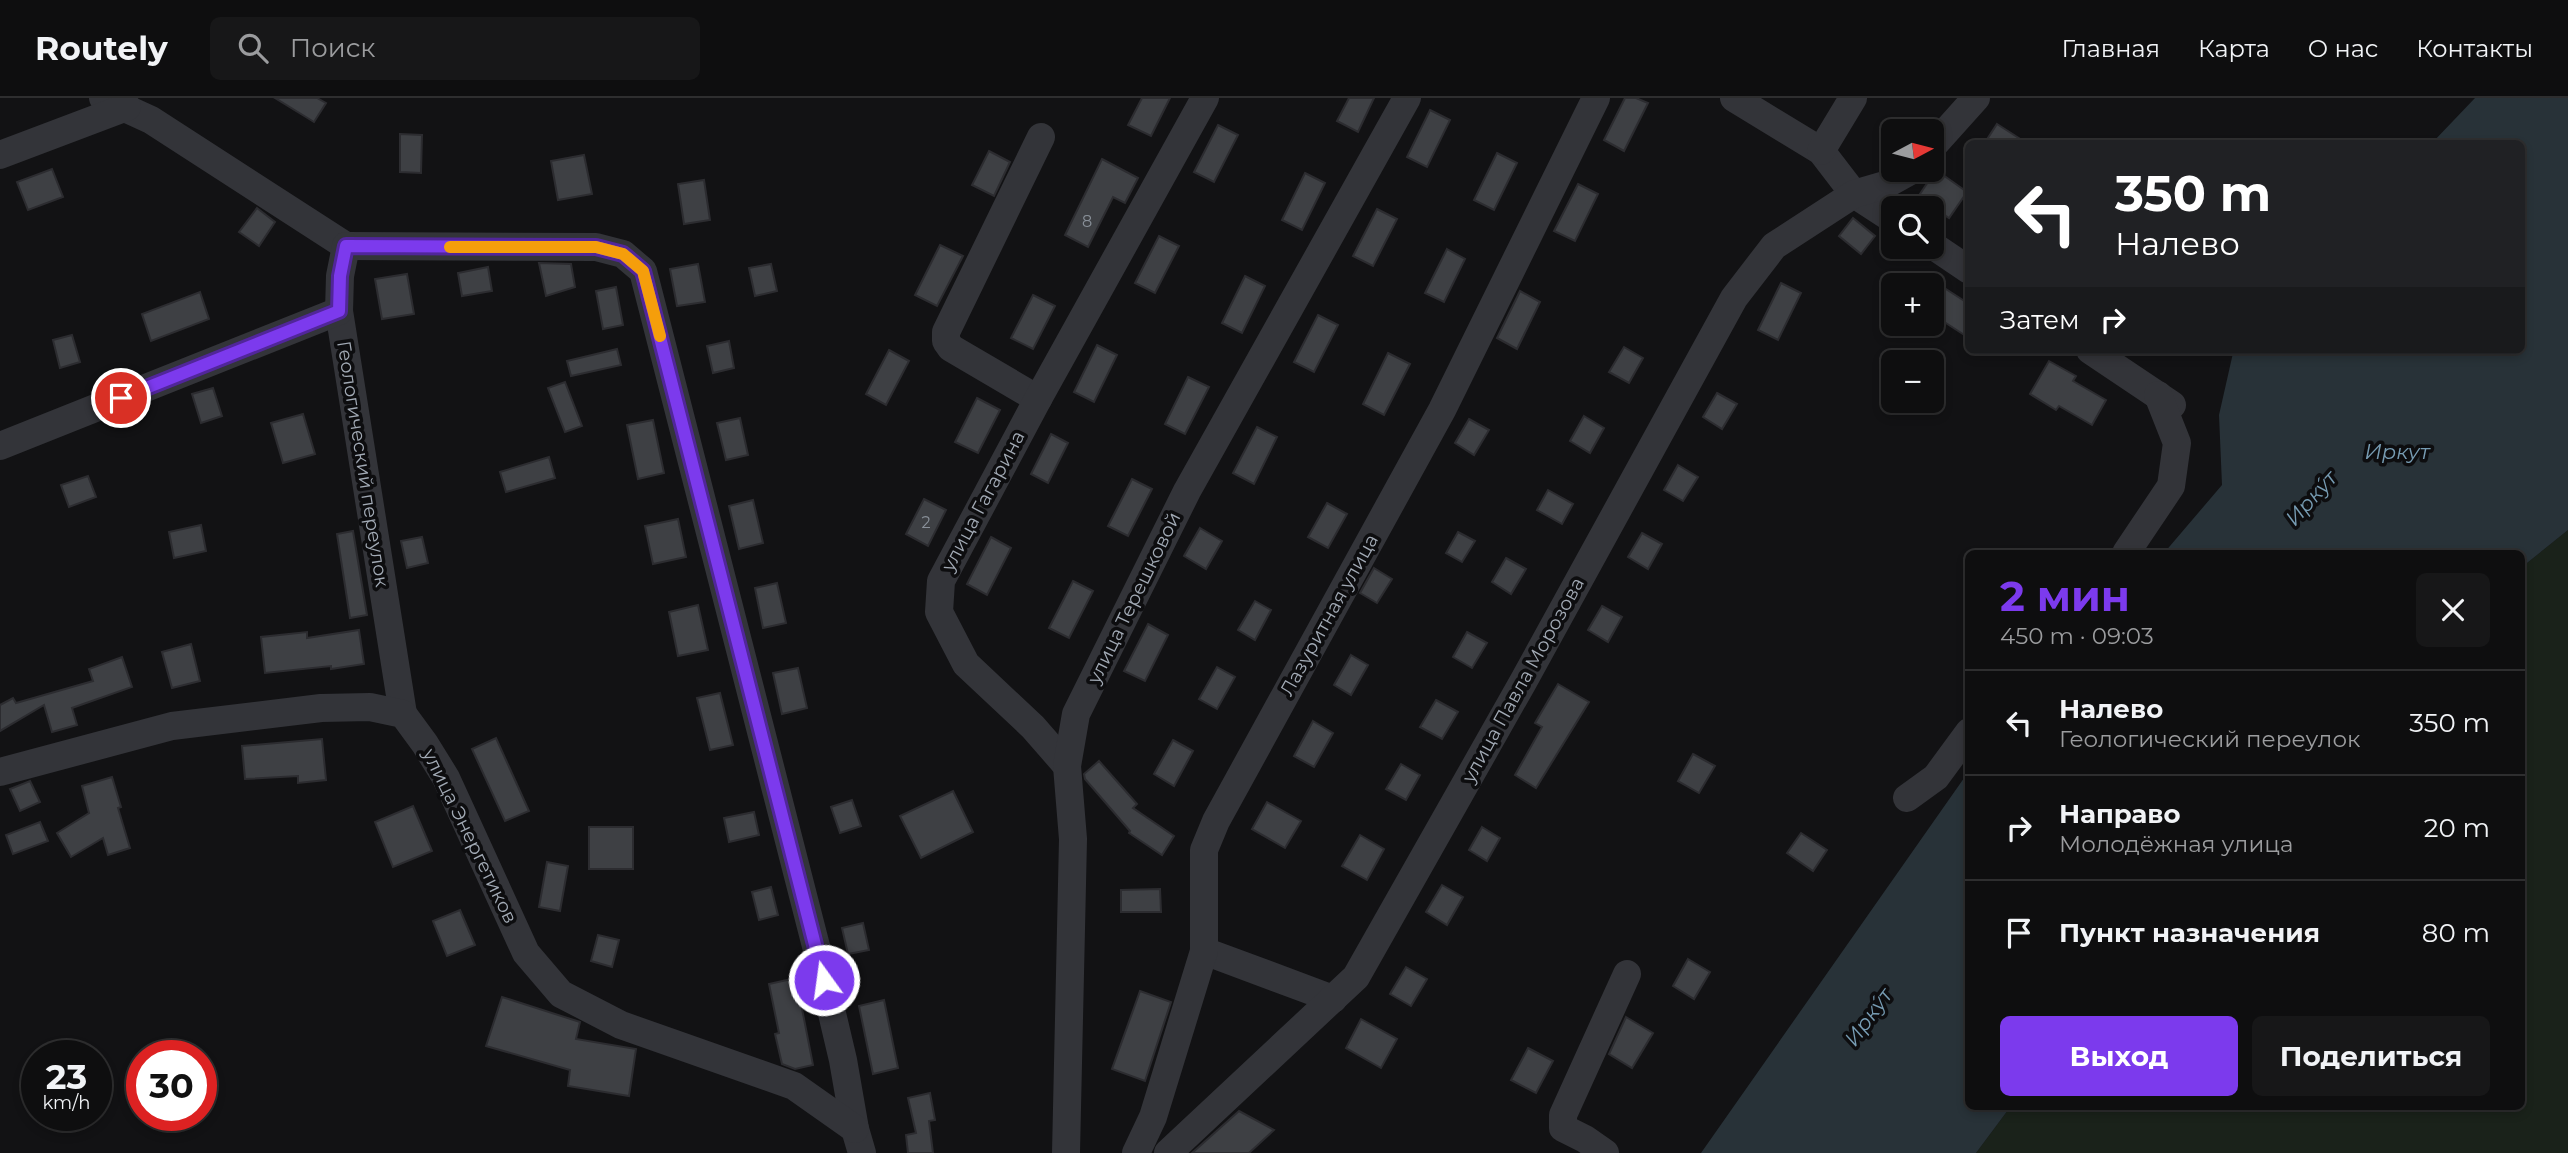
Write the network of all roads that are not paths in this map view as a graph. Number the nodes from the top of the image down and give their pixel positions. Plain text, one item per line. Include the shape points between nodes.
1 (1205, 98) edge
2 (1407, 98) edge
3 (1595, 98) edge
4 (1734, 98) edge
5 (1853, 98) edge
6 (1976, 98) edge
7 (115, 102) edge
8 (1944, 134) edge
9 (1041, 137) dead end
10 (1821, 151) junction
11 (0, 155) edge
12 (1890, 182) edge
13 (1854, 194) junction
14 (1881, 212) edge
15 (346, 246) junction
16 (1944, 253) edge
17 (1965, 267) edge
18 (339, 311) junction
19 (2096, 354) edge
20 (2158, 395) junction
21 (1038, 399) junction
22 (2183, 412) dead end
23 (0, 446) edge
24 (2128, 550) edge
25 (403, 714) junction
26 (1965, 737) edge
27 (1067, 766) junction
28 (0, 772) edge
29 (1907, 797) dead end
30 (1205, 951) junction
31 (1626, 974) dead end
32 (1333, 999) junction
33 (858, 1141) edge
34 (1066, 1153) edge
35 (1136, 1153) edge
36 (1168, 1153) edge
37 (1605, 1153) edge

1 - 21 street, улица Гагарина
2 - 27 street, улица Терешковой via 1187,491 1076,714
3 - 30 street, Лазуритная улица via 1442,410 1216,821 1204,850
4 - 10 street
5 - 10 street
6 - 8 street
7 - 11 street
7 - 15 street via 196,148
9 - 21 street via 946,332 951,348
10 - 13 street
12 - 13 street, улица Павла Морозова
13 - 14 street
13 - 32 street, улица Павла Морозова via 1774,246 1734,298 1356,976
15 - 18 street, Геологический переулок
15 - 33 street via 596,247 623,254 643,271 818,954
16 - 17 street
18 - 23 street
18 - 25 street, Геологический переулок
19 - 20 street
20 - 22 street
20 - 24 street via 2177,443 2171,486
21 - 27 street, улица Гагарина via 941,580 939,612 966,664
25 - 28 street via 370,707 321,708 172,726
25 - 33 street, улица Энергетиков via 446,778 526,953 561,994 621,1026 793,1086
26 - 29 street via 1936,777
27 - 34 street, улица Терешковой via 1073,839
30 - 32 street
30 - 35 street, Лазуритная улица via 1153,1117
31 - 37 street via 1563,1115 1563,1128
32 - 36 street, улица Павла Морозова

